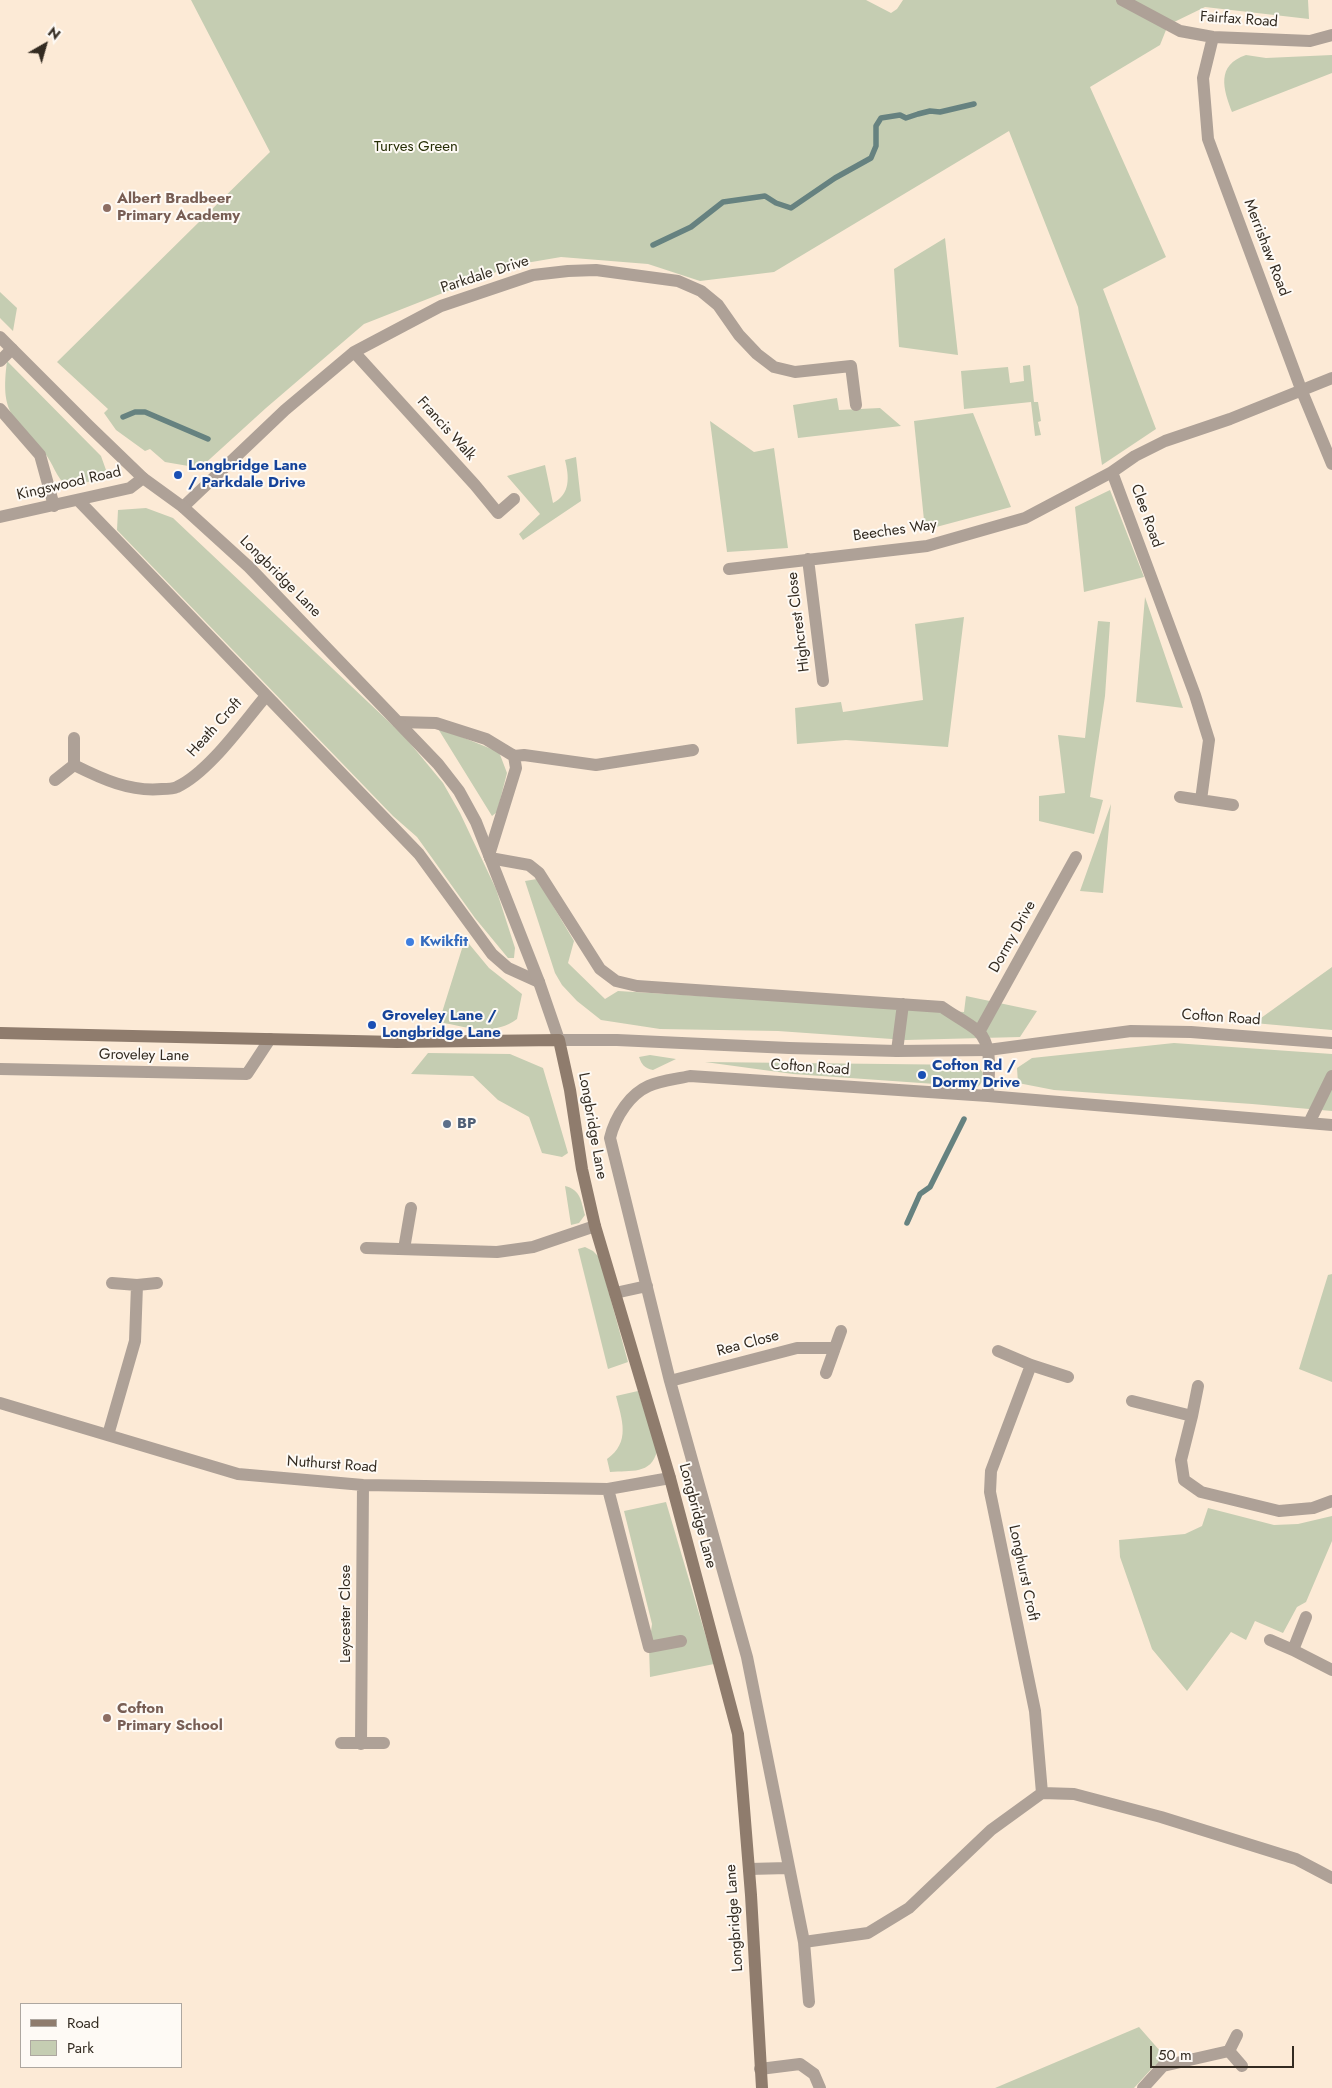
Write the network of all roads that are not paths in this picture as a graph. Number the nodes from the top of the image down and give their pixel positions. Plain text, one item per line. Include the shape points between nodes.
1 (1122, 0) edge
2 (1332, 35) edge
3 (1213, 37) junction
4 (0, 337) edge
5 (12, 349) junction
6 (354, 352) junction
7 (0, 361) edge
8 (1332, 378) edge
9 (1301, 389) junction
10 (856, 405) dead end
11 (0, 409) edge
12 (1332, 464) edge
13 (1112, 472) junction
14 (143, 478) junction
15 (514, 500) dead end
16 (79, 501) junction
17 (54, 506) junction
18 (183, 507) junction
19 (0, 517) edge
20 (808, 559) junction
21 (729, 569) dead end
22 (823, 681) dead end
23 (266, 696) junction
24 (398, 722) junction
25 (74, 738) dead end
26 (693, 750) dead end
27 (514, 756) junction
28 (74, 765) junction
29 (55, 780) dead end
30 (1180, 797) dead end
31 (1201, 800) junction
32 (1233, 805) dead end
33 (490, 856) junction
34 (1076, 857) dead end
35 (539, 982) junction
36 (903, 1004) junction
37 (979, 1032) junction
38 (0, 1033) edge
39 (270, 1039) junction
40 (559, 1040) junction
41 (1332, 1043) edge
42 (988, 1050) junction
43 (897, 1051) junction
44 (0, 1069) edge
45 (1332, 1076) edge
46 (634, 1094) joint
47 (988, 1096) junction
48 (1309, 1123) junction
49 (1332, 1125) edge
50 (410, 1208) dead end
51 (595, 1226) junction
52 (366, 1248) dead end
53 (404, 1248) junction
54 (112, 1283) dead end
55 (157, 1283) dead end
56 (137, 1285) junction
57 (647, 1286) junction
58 (615, 1293) junction
59 (841, 1331) dead end
60 (835, 1348) junction
61 (998, 1351) dead end
62 (1031, 1365) junction
63 (826, 1373) dead end
64 (1068, 1377) dead end
65 (670, 1381) junction
66 (1198, 1386) dead end
67 (1132, 1401) dead end
68 (0, 1403) edge
69 (1192, 1416) junction
70 (108, 1435) junction
71 (670, 1478) junction
72 (363, 1485) junction
73 (608, 1489) junction
74 (1332, 1501) edge
75 (1306, 1617) dead end
76 (1270, 1640) dead end
77 (681, 1641) dead end
78 (1293, 1650) junction
79 (1332, 1670) edge
80 (341, 1743) dead end
81 (361, 1744) junction
82 (384, 1744) dead end
83 (1042, 1793) junction
84 (788, 1868) junction
85 (749, 1869) junction
86 (1332, 1878) edge
87 (804, 1942) junction
88 (809, 2002) dead end
89 (1237, 2035) dead end
90 (1229, 2051) junction
91 (1242, 2066) dead end
92 (760, 2069) junction
93 (762, 2088) edge
94 (820, 2088) edge
95 (1143, 2088) edge

1 - 3 street, Fairfax Road via 1180,31
2 - 3 street, Fairfax Road via 1310,41
3 - 9 street, Merrishaw Road via 1204,78 1208,140
4 - 5 street, Longbridge Lane
5 - 7 street
5 - 14 street, Longbridge Lane
6 - 10 street, Parkdale Drive via 441,306 533,275 596,270 678,281 701,291 718,305 756,354 774,367 795,372 851,366
6 - 15 street, Francis Walk via 498,513
6 - 18 street, Parkdale Drive via 285,410
8 - 9 street, Clee Road
9 - 12 street, Merrishaw Road
9 - 13 street, Clee Road via 1230,419 1165,441
11 - 17 street via 40,455
13 - 20 street, Beeches Way via 1025,518 936,543
13 - 31 street, Clee Road via 1209,740
14 - 16 street, Kingswood Road via 130,488
14 - 18 street, Longbridge Lane
16 - 17 street, Kingswood Road
16 - 23 street
17 - 19 street, Kingswood Road
18 - 24 street, Longbridge Lane via 249,567
20 - 21 street, Beeches Way
20 - 22 street, Highcrest Close
23 - 28 street, Heath Croft via 216,755 176,788 132,788 105,780
23 - 35 street via 419,854 492,954 508,968
24 - 27 street via 436,723 486,739
24 - 33 street, Longbridge Lane via 459,791
25 - 28 street
26 - 27 street via 596,765
27 - 33 street via 516,768
28 - 29 street
30 - 31 street
31 - 32 street
33 - 35 street, Longbridge Lane
33 - 36 street via 529,865 540,873 600,970 616,981 637,986
34 - 37 street, Dormy Drive
35 - 40 street, Longbridge Lane
36 - 37 street via 942,1007
36 - 43 street
37 - 42 street
38 - 39 main road, Groveley Lane
39 - 40 main road, Groveley Lane via 397,1042
39 - 44 street, Groveley Lane via 247,1074
40 - 43 street, Cofton Road
40 - 51 main road, Longbridge Lane
41 - 42 street, Cofton Road via 1191,1032 1130,1031
42 - 43 street, Cofton Road
42 - 47 street
45 - 48 street
46 - 47 street, Cofton Road via 649,1085 690,1076
46 - 57 street, Longbridge Lane via 616,1119 610,1138
47 - 48 street, Cofton Road
48 - 49 street, Cofton Road
50 - 53 street
51 - 53 street via 533,1247 498,1252
51 - 58 main road, Longbridge Lane
52 - 53 street
54 - 56 street
55 - 56 street
56 - 70 street via 135,1342
57 - 58 street
57 - 65 street, Longbridge Lane
58 - 71 main road, Longbridge Lane
59 - 60 street
60 - 63 street
60 - 65 street, Rea Close via 798,1348
61 - 62 street
62 - 64 street
62 - 83 street, Longhurst Croft via 992,1471 990,1492 1035,1711
65 - 84 street, Longbridge Lane via 747,1657
66 - 69 street
67 - 69 street
68 - 70 street, Nuthurst Road
69 - 74 street via 1181,1460 1184,1480 1201,1492 1279,1511 1313,1508
70 - 72 street, Nuthurst Road via 238,1474
71 - 73 street, Nuthurst Road
71 - 85 main road, Longbridge Lane via 738,1734
72 - 73 street, Nuthurst Road
72 - 81 street, Leycester Close
73 - 77 street via 649,1647
75 - 78 street
76 - 78 street
78 - 79 street
80 - 81 street
81 - 82 street
83 - 86 street via 1074,1794 1161,1817 1296,1859
83 - 87 street via 991,1830 909,1908 868,1934
84 - 85 street
84 - 87 street, Longbridge Lane
85 - 92 main road, Longbridge Lane
87 - 88 street, Longbridge Lane
89 - 90 street
90 - 91 street
90 - 95 street via 1163,2066
92 - 93 main road, Longbridge Lane
92 - 94 street via 800,2064 814,2074

